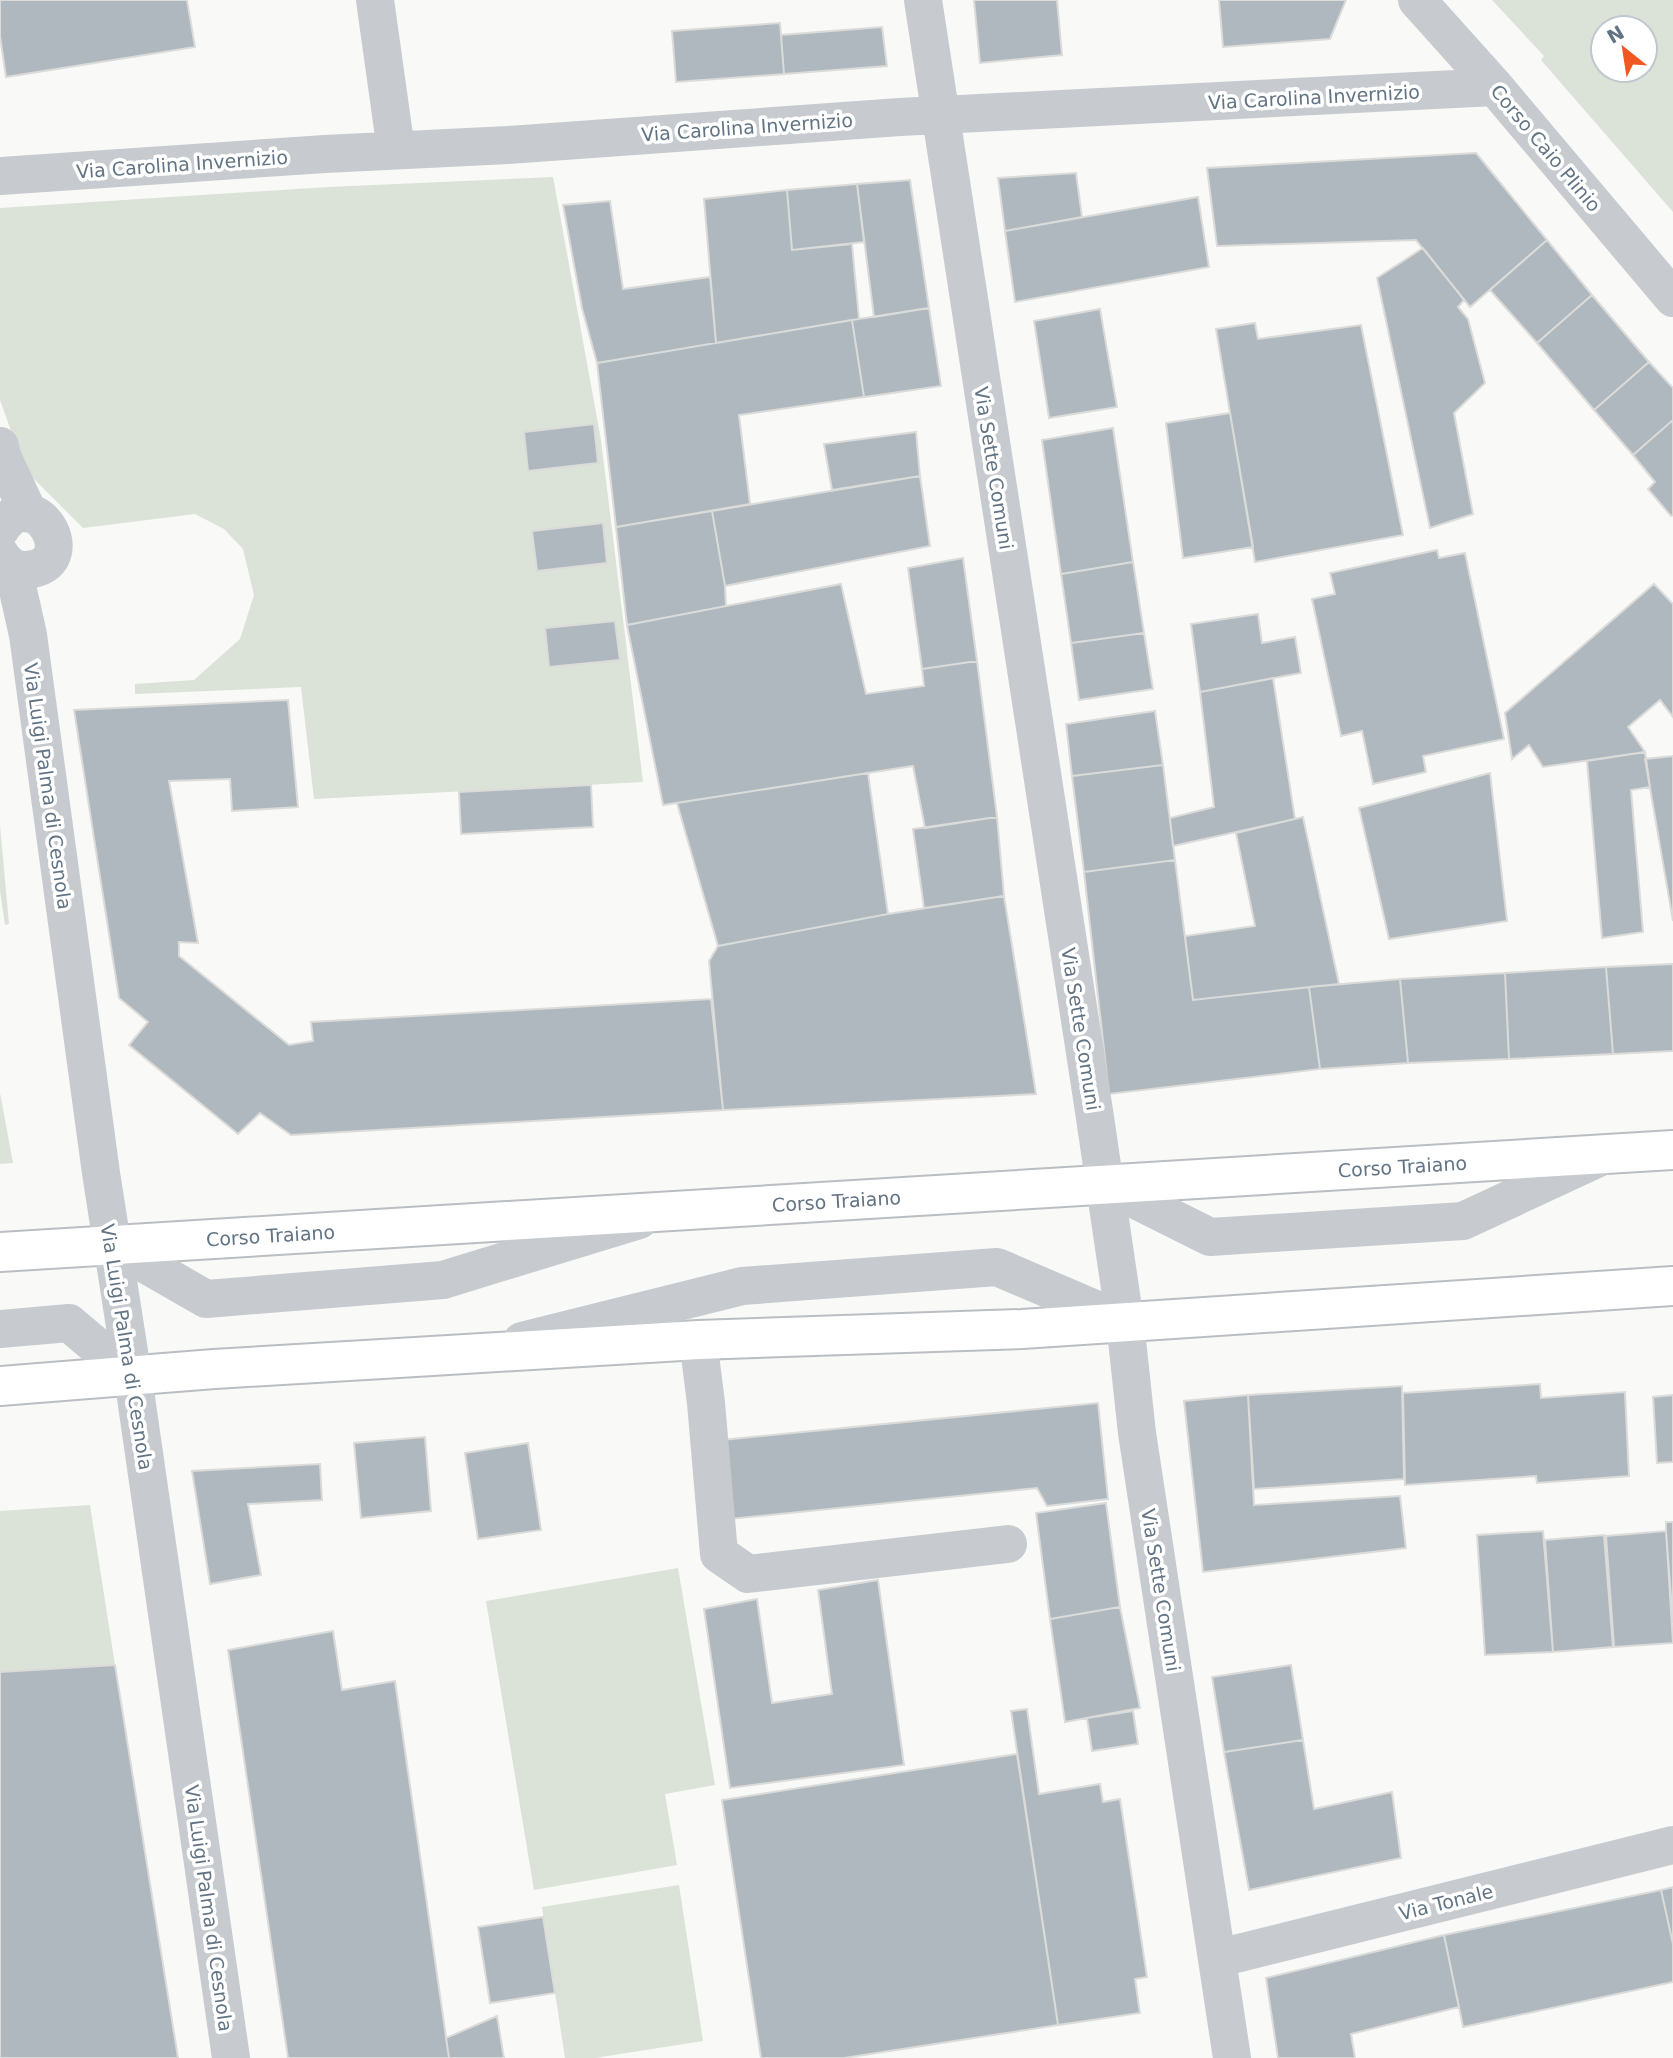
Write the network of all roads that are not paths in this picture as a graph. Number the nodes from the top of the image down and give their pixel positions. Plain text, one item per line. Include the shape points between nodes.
1 (375, 0) edge
2 (923, 0) edge
3 (1417, 0) edge
4 (1495, 88) junction
5 (940, 116) junction
6 (396, 150) junction
7 (0, 176) edge
8 (1673, 298) edge
9 (1, 460) edge
10 (12, 539) edge
11 (1673, 1150) edge
12 (1607, 1154) junction
13 (1104, 1184) junction
14 (670, 1210) junction
15 (112, 1245) junction
16 (0, 1252) edge
17 (1673, 1286) edge
18 (1125, 1322) junction
19 (0, 1329) edge
20 (698, 1340) junction
21 (472, 1353) junction
22 (133, 1377) junction
23 (0, 1386) edge
24 (1008, 1544) dead end
25 (1673, 1845) edge
26 (1219, 1958) junction
27 (231, 2058) edge
28 (1232, 2058) edge

1 - 6 street
2 - 5 street, Via Sette Comuni
3 - 4 street, Corso Caio Plinio
4 - 5 street, Via Carolina Invernizio
4 - 8 street, Corso Caio Plinio
5 - 6 street, Via Carolina Invernizio
5 - 13 street, Via Sette Comuni
6 - 7 street, Via Carolina Invernizio
9 - 10 street, Via Luigi Palma di Cesnola
10 - 15 street, Via Luigi Palma di Cesnola via 38,583 28,635
11 - 12 main road, Corso Traiano
12 - 13 main road, Corso Traiano
12 - 13 street via 1463,1221 1210,1237
13 - 14 main road, Corso Traiano
13 - 18 street, Via Sette Comuni
14 - 15 main road, Corso Traiano
14 - 15 street via 443,1280 206,1299
15 - 16 main road, Corso Traiano
15 - 22 street, Via Luigi Palma di Cesnola
17 - 18 main road
18 - 20 main road
18 - 21 street via 997,1267 742,1286
18 - 26 street, Via Sette Comuni via 1137,1433
19 - 22 street via 69,1324
20 - 21 main road
20 - 24 street via 719,1554 748,1574
21 - 22 main road
22 - 23 main road
22 - 27 street, Via Luigi Palma di Cesnola
25 - 26 street, Via Tonale
26 - 28 street, Via Sette Comuni

